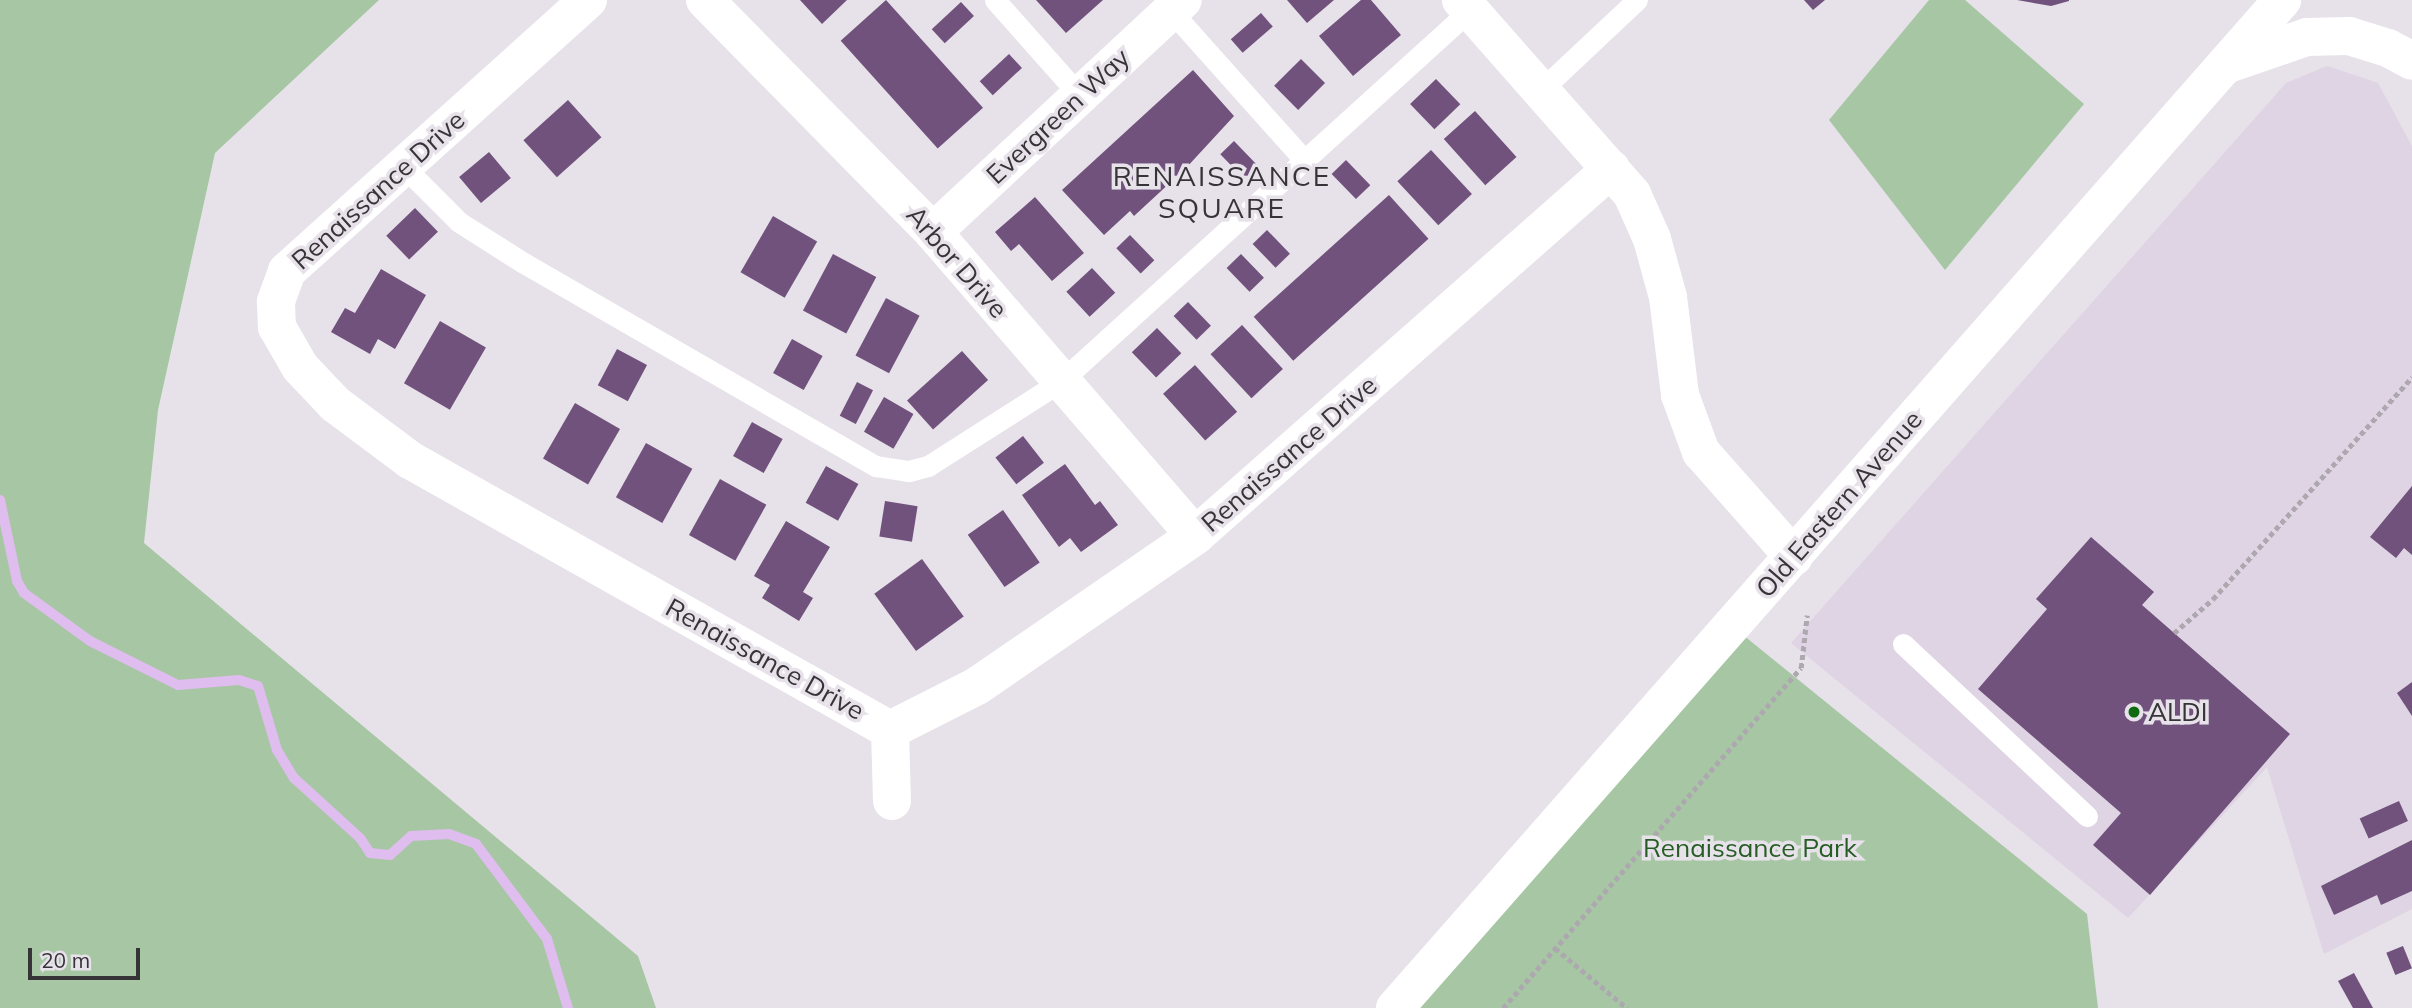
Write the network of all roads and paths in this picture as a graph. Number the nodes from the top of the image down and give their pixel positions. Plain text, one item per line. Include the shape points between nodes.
1 (588, 0) edge
2 (705, 0) edge
3 (995, 0) edge
4 (1637, 0) edge
5 (2282, 0) edge
6 (1177, 5) edge
7 (1465, 5) edge
8 (2412, 61) edge
9 (2226, 65) junction
10 (1540, 91) junction
11 (1081, 97) junction
12 (1304, 160) junction
13 (404, 167) junction
14 (1611, 169) junction
15 (933, 232) junction
16 (2412, 377) edge
17 (1060, 382) junction
18 (1195, 536) junction
19 (1794, 557) junction
20 (1807, 615) dead end
21 (2174, 633) dead end
22 (1903, 644) dead end
23 (890, 730) junction
24 (892, 801) dead end
25 (2087, 816) dead end
26 (1555, 948) junction
27 (1395, 1008) edge
28 (1503, 1008) edge
29 (1628, 1008) edge

1 - 13 street, Renaissance Drive
2 - 15 street, Arbor Drive
3 - 11 lane
4 - 10 lane
5 - 9 street, Old Eastern Avenue
6 - 11 street, Evergreen Way
6 - 12 lane
7 - 10 street
7 - 12 lane
8 - 9 street via 2348,36 2307,37
9 - 19 street, Old Eastern Avenue
10 - 14 street
11 - 15 street, Evergreen Way
12 - 17 lane
13 - 17 lane via 459,222 522,262 876,466 909,471 928,466
13 - 23 street, Renaissance Drive via 287,271 276,302 277,327 300,367 335,404 410,460
14 - 18 street, Renaissance Drive
14 - 19 street via 1632,194 1652,239 1668,297 1680,395 1702,452
15 - 17 street, Arbor Drive
16 - 21 path via 2213,599 2200,605
17 - 18 street, Arbor Drive
18 - 23 street, Renaissance Drive via 977,686
19 - 27 street, Old Eastern Avenue
20 - 26 path via 1801,668
22 - 25 lane
23 - 24 street
26 - 28 path
26 - 29 path

